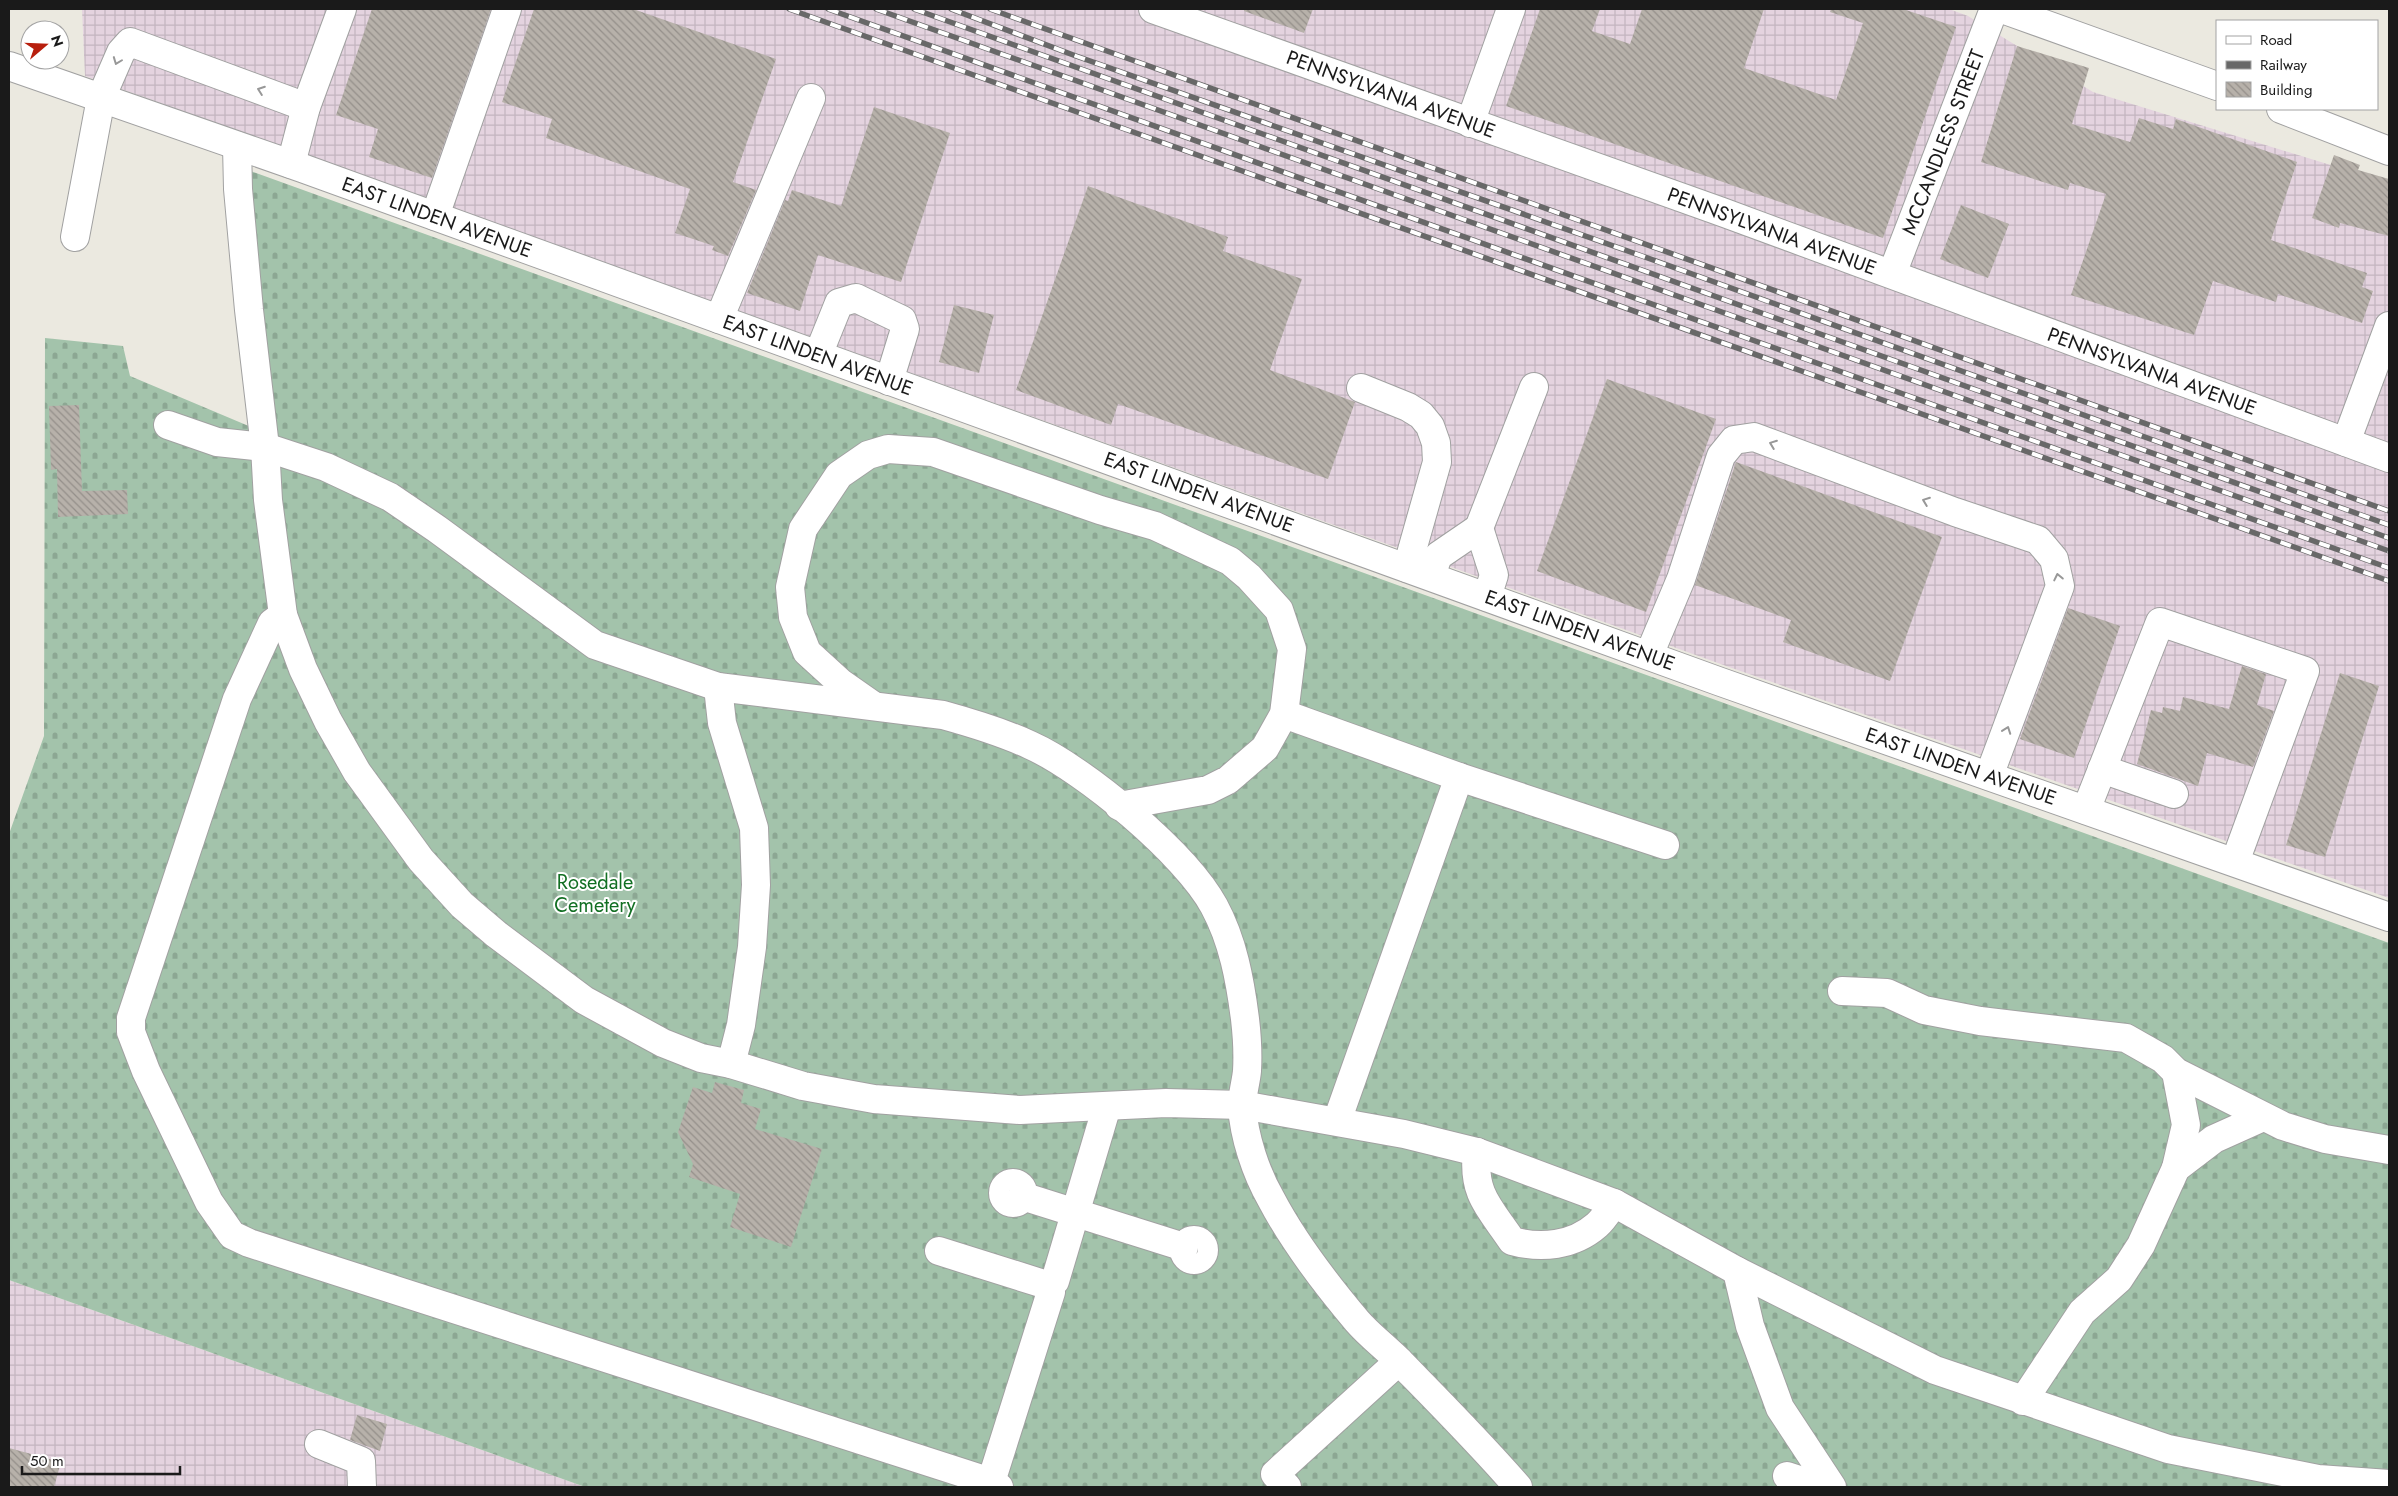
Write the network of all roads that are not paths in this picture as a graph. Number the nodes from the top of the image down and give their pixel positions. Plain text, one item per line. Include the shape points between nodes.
1 (342, 9) edge
2 (507, 9) edge
3 (1153, 9) edge
4 (1511, 9) edge
5 (1994, 9) edge
6 (2002, 9) edge
7 (9, 66) edge
8 (2216, 86) edge
9 (101, 98) junction
10 (811, 98) dead end
11 (306, 106) junction
12 (2284, 110) edge
13 (1470, 123) junction
14 (237, 146) junction
15 (2389, 151) edge
16 (291, 164) junction
17 (435, 216) junction
18 (75, 237) dead end
19 (1892, 274) junction
20 (719, 319) junction
21 (2387, 336) edge
22 (818, 355) junction
23 (889, 381) junction
24 (1534, 387) dead end
25 (1361, 388) dead end
26 (168, 426) dead end
27 (2346, 442) junction
28 (265, 447) junction
29 (2389, 458) edge
30 (1479, 528) junction
31 (1419, 572) junction
32 (1487, 597) junction
33 (283, 616) junction
34 (1649, 655) junction
35 (718, 687) junction
36 (873, 706) junction
37 (1284, 714) junction
38 (2102, 769) junction
39 (1989, 776) junction
40 (1459, 777) junction
41 (2174, 794) dead end
42 (1119, 806) junction
43 (2086, 810) junction
44 (1665, 845) dead end
45 (2235, 862) junction
46 (2389, 917) edge
47 (1842, 990) dead end
48 (731, 1064) junction
49 (2176, 1072) junction
50 (1242, 1105) junction
51 (1107, 1106) junction
52 (2263, 1117) junction
53 (1337, 1121) junction
54 (2389, 1150) edge
55 (1477, 1152) junction
56 (2176, 1168) junction
57 (1022, 1196) dead end
58 (1614, 1203) junction
59 (1075, 1213) junction
60 (1184, 1247) dead end
61 (939, 1251) dead end
62 (1737, 1271) junction
63 (1051, 1286) junction
64 (1399, 1361) junction
65 (2023, 1401) junction
66 (319, 1444) dead end
67 (1787, 1476) dead end
68 (2389, 1484) edge
69 (995, 1485) edge
70 (362, 1487) edge
71 (1287, 1487) edge
72 (1518, 1487) edge
73 (1821, 1487) edge
74 (1832, 1487) edge

1 - 11 street
2 - 17 street
3 - 13 street, PENNSYLVANIA AVENUE
4 - 13 street
5 - 19 street, MCCANDLESS STREET
6 - 8 street
7 - 9 street, EAST LINDEN AVENUE
11 -> 9 street via 130,42 121,52
9 - 14 street, EAST LINDEN AVENUE
9 - 18 street
10 - 20 street
11 - 16 street
12 - 15 street
13 - 19 street, PENNSYLVANIA AVENUE
14 - 16 street, EAST LINDEN AVENUE
14 - 28 street via 249,310
16 - 17 street, EAST LINDEN AVENUE
17 - 20 street, EAST LINDEN AVENUE
19 - 27 street, PENNSYLVANIA AVENUE
20 - 22 street, EAST LINDEN AVENUE
21 - 27 street
22 - 23 street, EAST LINDEN AVENUE
22 - 23 street via 839,303 856,298 902,320 905,329
23 - 31 street, EAST LINDEN AVENUE
24 - 30 street
25 - 31 street via 1421,415 1430,426 1436,443 1437,462
26 - 28 street via 217,442
27 - 29 street, PENNSYLVANIA AVENUE
28 - 33 street via 268,500
28 - 35 street via 326,467 390,497 595,645
30 - 31 street
30 - 32 street via 1494,575
31 - 32 street, EAST LINDEN AVENUE
32 - 34 street, EAST LINDEN AVENUE
33 - 48 street via 303,669 357,772 421,860 462,905 584,1000 663,1043 701,1058
33 - 69 street via 272,623 237,699 131,1018 131,1032 146,1071 210,1202 232,1235 248,1243
34 - 39 street, EAST LINDEN AVENUE
39 -> 34 street via 2060,586 2054,559 2038,540 1754,437 1734,440 1721,456 1681,580
35 - 36 street
35 - 48 street via 722,723 754,828 752,947 741,1025
36 - 37 street via 841,683 808,652 793,617 790,587 803,529 839,475 868,455 888,449 933,452 1155,526 1230,561 1278,610 1292,649
36 - 42 street via 942,715 1031,745 1064,763
37 - 40 street
37 - 42 street via 1265,748 1228,780 1208,790
38 - 41 street
38 - 43 street
38 - 45 street via 2160,622 2305,671
39 - 43 street, EAST LINDEN AVENUE
40 - 44 street
40 - 53 street
42 - 50 street via 1143,824 1194,877 1213,904 1229,939 1245,1024 1247,1068
43 - 45 street, EAST LINDEN AVENUE
45 - 46 street, EAST LINDEN AVENUE
47 - 49 street via 1887,993 1924,1010 1980,1021 2126,1038 2163,1059
48 - 51 street via 803,1086 874,1099 1020,1110
49 - 52 street
49 - 56 street via 2186,1125
50 - 51 street via 1166,1103
50 - 53 street
50 - 64 street via 1249,1143 1269,1197 1296,1242 1358,1323
51 - 59 street
52 - 54 street via 2324,1139
52 - 56 street via 2214,1139
53 - 55 street
55 - 58 street
55 - 58 street via 1475,1171 1479,1191 1512,1241 1530,1246 1564,1244 1597,1225
56 - 65 street via 2141,1244 2119,1279 2082,1312
57 - 59 street
58 - 62 street
59 - 60 street
59 - 63 street
61 - 63 street
62 - 65 street via 1934,1370
62 - 74 street via 1750,1326 1780,1408
63 - 69 street
64 - 71 street via 1275,1474
64 - 72 street
65 - 68 street via 2168,1449 2318,1479
66 - 70 street via 361,1461
67 - 73 street

